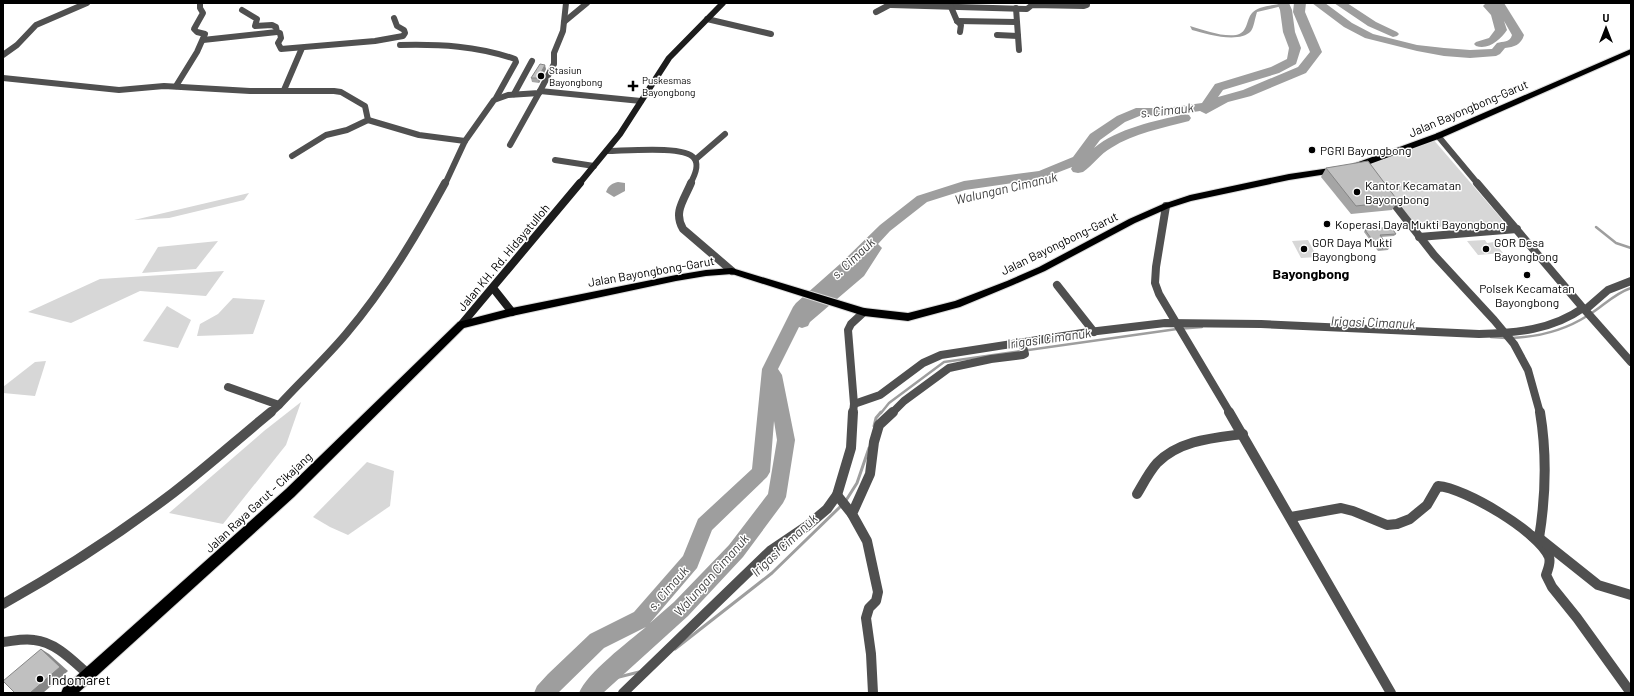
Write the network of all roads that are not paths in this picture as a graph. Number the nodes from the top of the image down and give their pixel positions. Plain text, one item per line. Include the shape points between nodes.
1 (87, 3) edge
2 (200, 3) edge
3 (566, 3) edge
4 (587, 3) edge
5 (723, 3) edge
6 (1087, 3) edge
7 (892, 4) edge
8 (1041, 4) edge
9 (1009, 6) edge
10 (951, 7) junction
11 (1016, 8) junction
12 (242, 10) dead end
13 (876, 12) dead end
14 (394, 18) dead end
15 (707, 19) junction
16 (957, 21) junction
17 (564, 22) junction
18 (1016, 22) junction
19 (277, 32) junction
20 (960, 32) dead end
21 (771, 34) dead end
22 (997, 35) dead end
23 (1018, 36) junction
24 (203, 40) junction
25 (400, 45) dead end
26 (302, 48) junction
27 (1019, 50) dead end
28 (1631, 51) edge
29 (3, 54) edge
30 (532, 61) dead end
31 (3, 78) edge
32 (176, 86) junction
33 (284, 90) junction
34 (540, 92) junction
35 (514, 94) junction
36 (496, 98) junction
37 (641, 101) junction
38 (368, 120) junction
39 (725, 134) dead end
40 (1438, 136) junction
41 (465, 141) junction
42 (510, 145) dead end
43 (607, 151) junction
44 (292, 156) dead end
45 (696, 159) junction
46 (555, 160) dead end
47 (594, 166) junction
48 (1383, 189) edge
49 (1166, 206) junction
50 (1517, 229) junction
51 (1419, 237) junction
52 (732, 271) junction
53 (1631, 281) edge
54 (1057, 285) dead end
55 (493, 288) junction
56 (512, 312) junction
57 (864, 312) junction
58 (1587, 312) junction
59 (1178, 324) junction
60 (461, 325) junction
61 (1094, 332) junction
62 (1508, 335) junction
63 (1023, 344) junction
64 (1631, 362) edge
65 (228, 387) dead end
66 (854, 404) junction
67 (279, 405) junction
68 (1243, 434) junction
69 (1137, 494) dead end
70 (838, 497) junction
71 (850, 512) junction
72 (1291, 517) junction
73 (1536, 537) junction
74 (1631, 595) edge
75 (3, 604) edge
76 (3, 642) edge
77 (89, 675) junction
78 (68, 693) edge
79 (623, 693) edge
80 (873, 693) edge
81 (1392, 693) edge
82 (1631, 693) edge

1 - 29 street via 36,25 17,45
2 - 24 street via 203,13 194,29 205,34
3 - 17 street
4 - 17 street
5 - 15 main road, Jalan KH. Rd. Hidayatulloh
6 - 8 street via 1084,6
7 - 10 street
7 - 13 street
8 - 11 street via 1032,5 1027,9
9 - 10 street
9 - 11 street
10 - 16 street
11 - 18 street
12 - 19 street via 257,19 256,26 273,25
14 - 26 street via 399,28 404,30 403,36
15 - 21 street
15 - 37 main road, Jalan KH. Rd. Hidayatulloh via 669,58
16 - 18 street
16 - 20 street via 961,25
17 - 34 street via 554,52 554,64
18 - 23 street
19 - 24 street
19 - 26 street via 280,33 278,43 281,49
22 - 23 street
23 - 27 street
24 - 32 street
25 - 36 street via 456,45 514,59 516,62
26 - 33 street
28 - 40 main road, Jalan Bayongbong-Garut
30 - 35 street
31 - 32 street via 119,90
32 - 33 street via 250,91
33 - 38 street via 341,92 365,106
34 - 35 street
34 - 37 street
34 - 42 street
35 - 36 street
36 - 41 street
37 - 43 main road, Jalan KH. Rd. Hidayatulloh
38 - 41 street via 419,135
38 - 44 street via 347,130 326,135
39 - 45 street
40 - 49 main road, Jalan Bayongbong-Garut via 1366,167 1289,177 1190,198
40 - 50 street
41 - 67 street via 418,233 386,281 357,321
43 - 45 street via 684,151
43 - 47 main road, Jalan KH. Rd. Hidayatulloh
45 - 52 street via 695,171 682,200 678,222
46 - 47 street
47 - 55 main road, Jalan KH. Rd. Hidayatulloh
48 - 51 street
49 - 57 main road, Jalan Bayongbong-Garut via 1132,221 1042,269 957,304 908,317
49 - 59 street via 1155,283
50 - 51 street
50 - 58 street
51 - 62 street
52 - 56 main road, Jalan Bayongbong-Garut via 676,278
52 - 57 main road, Jalan Bayongbong-Garut
53 - 58 street via 1608,290
54 - 61 street
55 - 56 main road
55 - 60 main road, Jalan KH. Rd. Hidayatulloh
56 - 60 main road, Jalan Bayongbong-Garut
57 - 66 street via 848,330
58 - 62 street via 1534,330
58 - 64 street
59 - 61 street
59 - 62 street via 1262,324
59 - 68 street
60 - 77 main road, Jalan Raya Garut - Cikajang via 290,493
61 - 63 street
62 - 73 street via 1531,376 1543,424 1546,488
63 - 66 street via 941,355 924,362 880,395
63 - 71 street via 1024,354 949,368 888,414 879,424 870,474 860,498
65 - 67 street
66 - 70 street via 851,448
67 - 75 street via 174,492 132,523
68 - 69 street via 1185,444 1163,459
68 - 72 street
70 - 71 street
70 - 79 street via 807,526 770,551 740,578
71 - 80 street via 866,541 878,592 866,618
72 - 73 street via 1341,508 1387,525 1397,524 1410,519 1427,505 1438,486 1446,486 1474,499
72 - 81 street
73 - 74 street via 1598,585
73 - 82 street via 1549,557 1546,576 1549,583
76 - 77 street via 38,640 58,650
77 - 78 main road, Jalan Raya Garut - Cikajang

